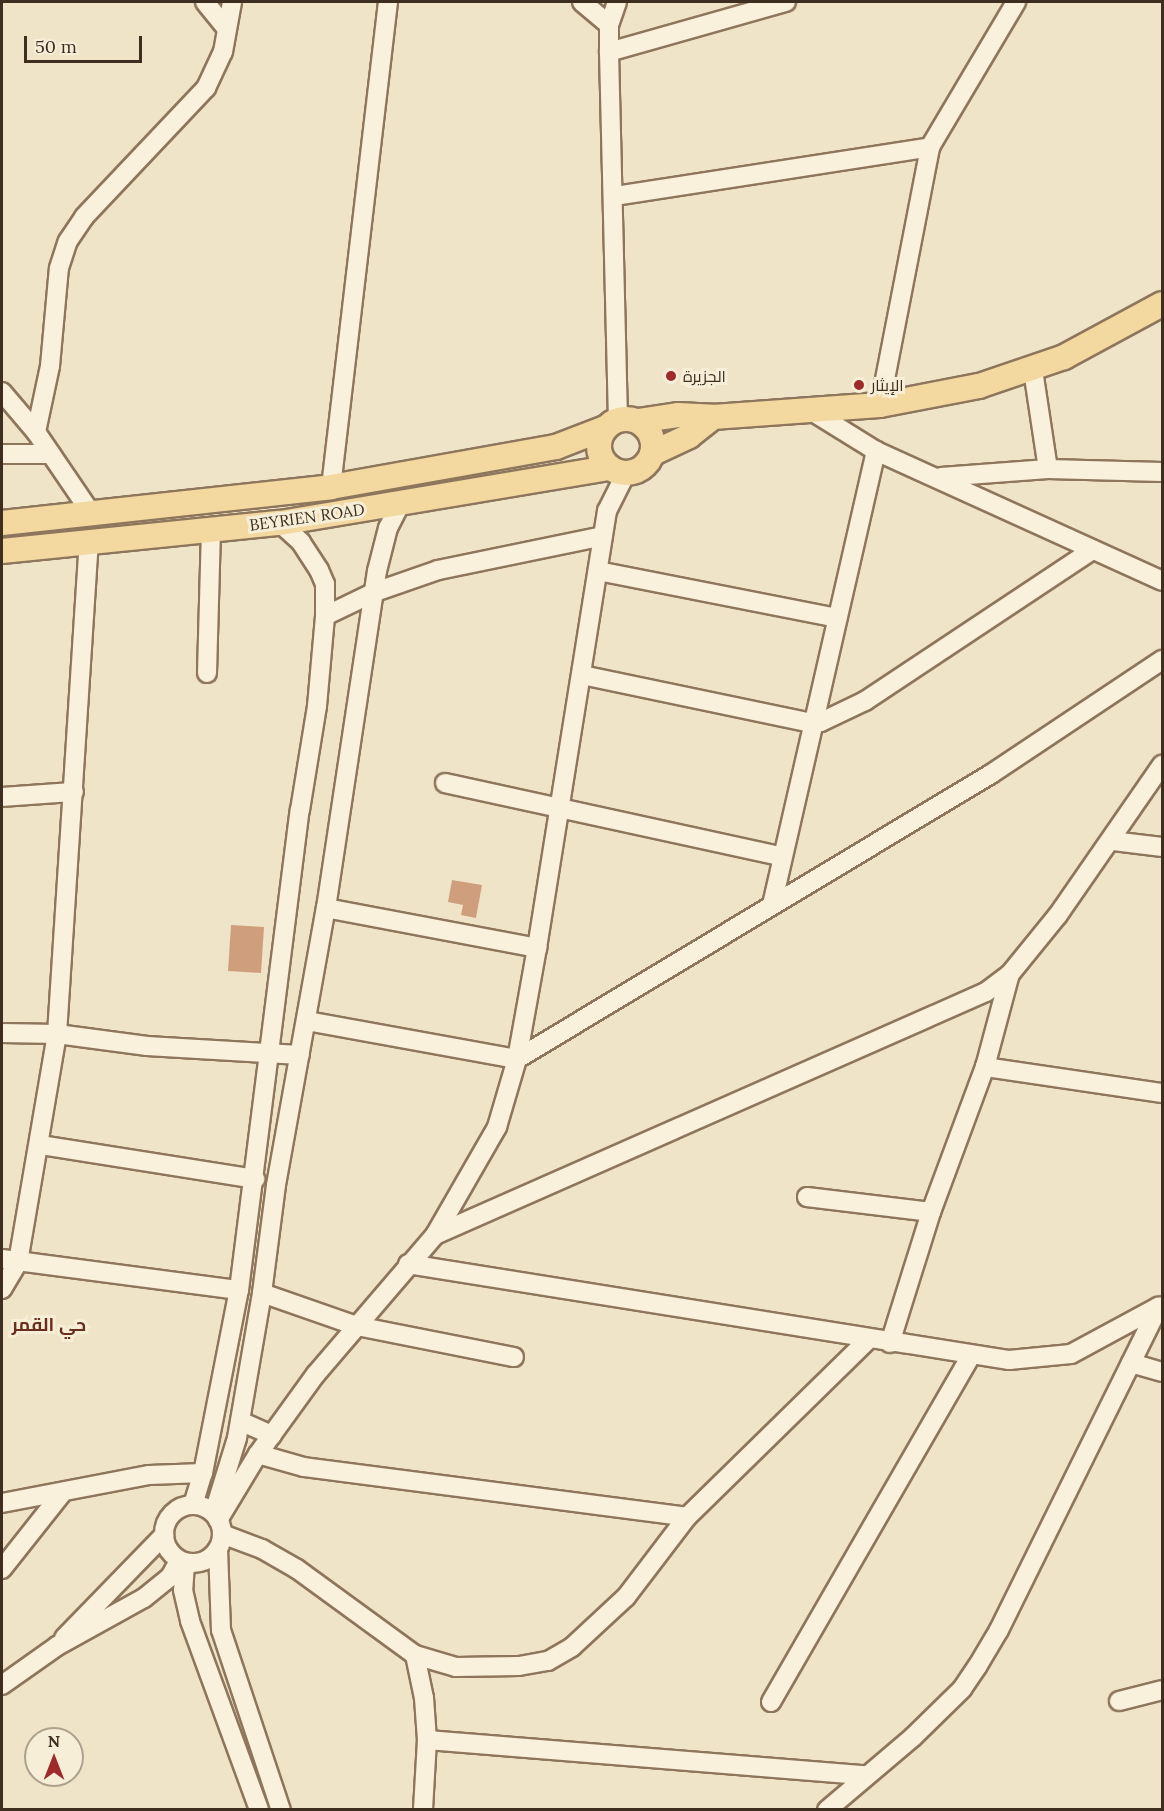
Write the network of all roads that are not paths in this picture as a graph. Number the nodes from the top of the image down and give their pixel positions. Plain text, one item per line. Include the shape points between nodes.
1 (205, 2) edge
2 (232, 2) edge
3 (388, 2) edge
4 (582, 2) edge
5 (617, 2) edge
6 (786, 2) edge
7 (1016, 2) edge
8 (609, 25) junction
9 (226, 28) junction
10 (609, 52) junction
11 (930, 147) junction
12 (615, 196) junction
13 (1162, 304) edge
14 (1033, 370) junction
15 (2, 392) edge
16 (880, 405) junction
17 (810, 411) junction
18 (713, 417) junction
19 (620, 423) junction
20 (36, 432) junction
21 (876, 450) junction
22 (653, 453) junction
23 (2, 454) edge
24 (51, 454) junction
25 (618, 470) junction
26 (1048, 470) junction
27 (1162, 472) edge
28 (941, 477) junction
29 (331, 487) junction
30 (401, 503) junction
31 (91, 513) junction
32 (2, 523) edge
33 (280, 524) junction
34 (211, 528) junction
35 (603, 536) junction
36 (89, 544) junction
37 (1092, 550) junction
38 (2, 551) edge
39 (598, 571) junction
40 (1162, 581) edge
41 (375, 592) junction
42 (326, 616) junction
43 (837, 618) junction
44 (1162, 660) edge
45 (207, 673) dead end
46 (582, 675) junction
47 (811, 723) junction
48 (1162, 765) edge
49 (445, 783) dead end
50 (74, 792) junction
51 (2, 797) edge
52 (561, 807) junction
53 (1112, 841) junction
54 (1162, 847) edge
55 (781, 856) junction
56 (772, 905) junction
57 (326, 908) junction
58 (537, 948) junction
59 (1010, 974) junction
60 (307, 1021) junction
61 (2, 1033) edge
62 (57, 1034) junction
63 (272, 1052) junction
64 (300, 1055) junction
65 (517, 1059) junction
66 (985, 1067) junction
67 (1162, 1093) edge
68 (41, 1145) junction
69 (255, 1179) junction
70 (807, 1197) dead end
71 (931, 1212) junction
72 (435, 1235) junction
73 (10, 1260) edge
74 (408, 1264) junction
75 (2, 1289) edge
76 (239, 1290) junction
77 (262, 1293) junction
78 (1160, 1303) edge
79 (357, 1326) junction
80 (868, 1340) junction
81 (890, 1343) junction
82 (970, 1356) junction
83 (514, 1357) dead end
84 (1131, 1363) junction
85 (1162, 1372) edge
86 (212, 1429) junction
87 (238, 1430) junction
88 (272, 1435) junction
89 (258, 1454) junction
90 (203, 1473) junction
91 (63, 1492) junction
92 (2, 1503) edge
93 (193, 1505) junction
94 (687, 1517) junction
95 (218, 1529) junction
96 (164, 1534) junction
97 (182, 1562) junction
98 (2, 1569) edge
99 (57, 1647) junction
100 (415, 1655) junction
101 (2, 1685) edge
102 (1162, 1690) edge
103 (1119, 1701) dead end
104 (771, 1702) dead end
105 (427, 1740) junction
106 (865, 1775) junction
107 (259, 1809) edge
108 (281, 1809) edge
109 (423, 1809) edge
110 (827, 1809) edge

1 - 9 street
2 - 9 street
3 - 29 street
4 - 8 street
5 - 8 street
6 - 10 street
7 - 11 street
8 - 10 street
9 - 20 street via 217,70 206,88 84,218 68,241 59,268 50,366
10 - 12 street
11 - 12 street
11 - 16 street
12 - 19 street
13 - 14 main road, BEYRIEN ROAD
14 - 16 main road, BEYRIEN ROAD via 980,386
14 - 26 street
15 - 20 street
16 - 17 main road, BEYRIEN ROAD
17 - 18 main road, BEYRIEN ROAD
17 - 21 street
18 - 19 main road, BEYRIEN ROAD via 678,415
18 - 22 main road via 689,436
19 - 22 main road via 649,431
19 - 25 main road via 599,449
19 - 29 main road, BEYRIEN ROAD via 556,447
20 - 24 street
21 - 28 street
21 - 43 street
22 - 25 main road via 643,467
23 - 24 street
24 - 31 street
25 - 30 main road, BEYRIEN ROAD
25 - 35 street
26 - 27 street
26 - 28 street
28 - 37 street
29 - 31 main road, BEYRIEN ROAD
30 - 33 main road, BEYRIEN ROAD
30 - 41 street via 383,544
31 - 32 main road, BEYRIEN ROAD
33 - 34 main road, BEYRIEN ROAD
33 - 42 street via 301,542 320,570 325,584
34 - 36 main road, BEYRIEN ROAD
34 - 45 street
35 - 39 street
35 - 41 street via 471,561
36 - 38 main road, BEYRIEN ROAD
36 - 50 street
37 - 40 street
37 - 47 street via 865,701
39 - 43 street
39 - 46 street
41 - 42 street
41 - 57 street
42 - 63 street
43 - 47 street
44 - 56 street via 991,774
46 - 47 street
46 - 52 street
47 - 55 street
48 - 53 street
49 - 52 street
50 - 51 street
50 - 62 street
52 - 55 street
52 - 58 street
53 - 54 street
53 - 59 street
55 - 56 street
56 - 65 street
57 - 58 street
57 - 60 street
58 - 65 street
59 - 66 street
59 - 72 street via 960,1006
60 - 64 street
60 - 65 street
61 - 62 street
62 - 63 street via 147,1046
62 - 68 street
63 - 64 street
63 - 69 street
64 - 77 street via 276,1185
65 - 72 street via 497,1127
66 - 67 street
66 - 71 street
68 - 69 street
68 - 73 street
69 - 76 street
70 - 71 street
71 - 81 street
72 - 74 street
73 - 75 street
73 - 76 street
74 - 79 street
74 - 80 street
76 - 86 street
77 - 79 street
77 - 87 street
78 - 82 street via 1071,1354 1021,1360
78 - 84 street
79 - 83 street
79 - 88 street
80 - 81 street
80 - 94 street
81 - 82 street
82 - 104 street
84 - 85 street
84 - 106 street via 989,1648 962,1689
86 - 87 street
86 - 90 street
87 - 88 street
87 - 95 street
88 - 89 street
89 - 94 street via 304,1467
89 - 95 street
90 - 91 street via 149,1474
90 - 93 street
91 - 92 street
91 - 98 street
93 - 95 street
93 - 96 street via 172,1514
94 - 100 street via 626,1597 572,1647 548,1662 456,1666
95 - 97 street via 205,1560
95 - 100 street via 297,1569
95 - 108 street via 221,1630
96 - 97 street via 168,1549
96 - 99 street
97 - 99 street via 170,1578 144,1598
97 - 107 street via 190,1622
99 - 101 street
100 - 105 street
102 - 103 street
105 - 106 street
105 - 109 street
106 - 110 street

